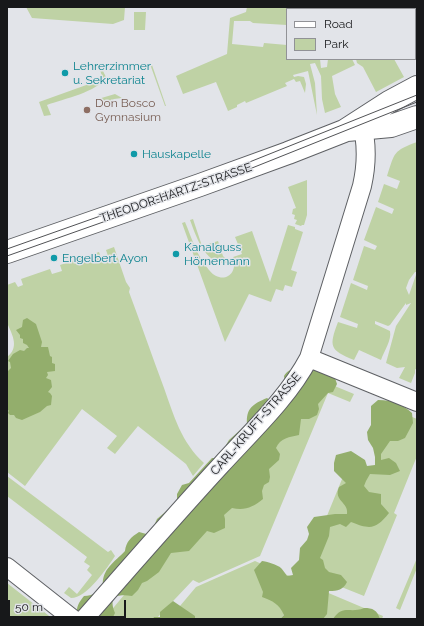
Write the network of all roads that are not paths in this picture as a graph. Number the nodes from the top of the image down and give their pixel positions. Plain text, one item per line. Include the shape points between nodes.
1 (417, 87) edge
2 (417, 117) edge
3 (356, 126) junction
4 (7, 252) edge
5 (309, 358) junction
6 (417, 402) edge
7 (7, 567) edge
8 (73, 619) edge
9 (84, 619) edge

1 - 3 main road via 388,102
2 - 3 main road via 391,126
3 - 4 main road, THEODOR-HARTZ-STRASSE via 200,185
3 - 5 street, CARL-KRUFT-STRASSE via 366,157 362,186
5 - 6 street
5 - 9 street, CARL-KRUFT-STRASSE via 277,403
7 - 8 street

